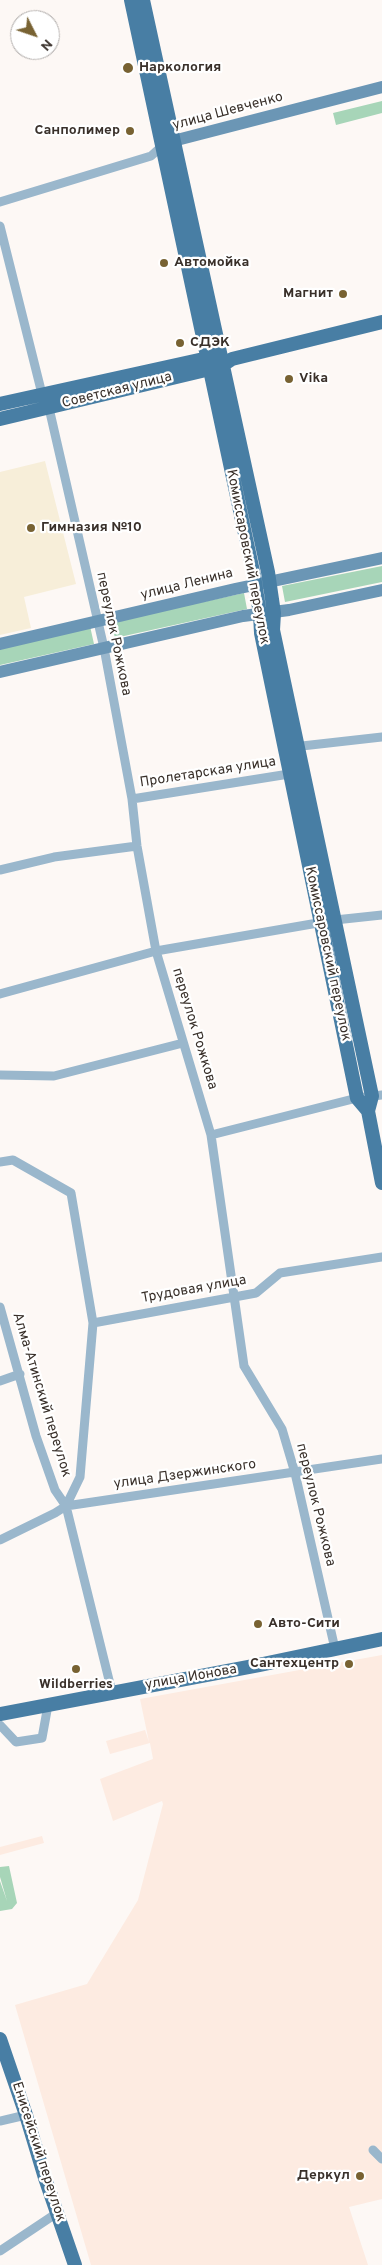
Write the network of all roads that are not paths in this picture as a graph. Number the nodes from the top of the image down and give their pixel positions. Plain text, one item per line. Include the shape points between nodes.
1 (131, 0) edge
2 (143, 0) edge
3 (382, 87) edge
4 (167, 144) junction
5 (0, 202) edge
6 (0, 226) edge
7 (382, 322) edge
8 (218, 361) junction
9 (42, 394) junction
10 (0, 404) edge
11 (49, 408) junction
12 (0, 419) edge
13 (382, 558) edge
14 (269, 582) junction
15 (255, 584) junction
16 (382, 590) edge
17 (267, 614) junction
18 (98, 622) junction
19 (0, 644) edge
20 (104, 648) junction
21 (0, 672) edge
22 (382, 737) edge
23 (291, 747) junction
24 (290, 774) junction
25 (132, 799) junction
26 (137, 846) junction
27 (0, 870) edge
28 (382, 915) edge
29 (335, 920) junction
30 (320, 923) junction
31 (156, 951) junction
32 (0, 994) edge
33 (183, 1043) junction
34 (0, 1075) edge
35 (377, 1096) edge
36 (357, 1098) junction
37 (368, 1110) junction
38 (211, 1135) junction
39 (0, 1162) edge
40 (382, 1183) edge
41 (382, 1257) edge
42 (235, 1297) junction
43 (0, 1307) edge
44 (94, 1323) junction
45 (4, 1337) edge
46 (20, 1374) junction
47 (0, 1381) edge
48 (382, 1459) edge
49 (296, 1473) junction
50 (66, 1506) junction
51 (0, 1540) edge
52 (382, 1639) edge
53 (335, 1649) junction
54 (112, 1692) junction
55 (48, 1705) junction
56 (0, 1714) edge
57 (0, 1725) edge
58 (0, 2039) edge
59 (26, 2115) junction
60 (0, 2122) edge
61 (373, 2150) dead end
62 (382, 2159) edge
63 (58, 2213) junction
64 (0, 2250) edge
65 (76, 2265) edge

1 - 4 main road, Комиссаровский переулок
2 - 4 main road, Комиссаровский переулок
3 - 4 main road, улица Шевченко
4 - 5 street, улица Шевченко via 151,156
4 - 8 main road, Комиссаровский переулок
6 - 9 street
7 - 8 main road, Советская улица
8 - 9 main road, Советская улица
8 - 11 main road, Советская улица
8 - 14 main road, Комиссаровский переулок
8 - 15 main road, Комиссаровский переулок
9 - 10 main road, Советская улица
11 - 12 main road, Советская улица
11 - 18 street, переулок Рожкова
13 - 14 main road, улица Ленина
14 - 15 main road, улица Ленина
14 - 17 main road, Комиссаровский переулок
15 - 17 main road, Комиссаровский переулок
15 - 18 main road, улица Ленина
16 - 17 main road
17 - 20 main road via 243,616
17 - 23 main road, Комиссаровский переулок via 261,633
18 - 19 main road, улица Ленина
18 - 20 street, переулок Рожкова
20 - 21 main road
20 - 25 street, переулок Рожкова
22 - 23 street
23 - 24 main road, Комиссаровский переулок
23 - 29 main road, Комиссаровский переулок
24 - 25 street, Пролетарская улица
24 - 30 main road, Комиссаровский переулок
25 - 26 street, переулок Рожкова
26 - 27 street via 54,857
26 - 31 street, переулок Рожкова
28 - 29 street
29 - 30 street
29 - 35 main road, Комиссаровский переулок
30 - 31 street
30 - 36 main road, Комиссаровский переулок
31 - 32 street
31 - 33 street, переулок Рожкова
33 - 34 street via 54,1076
33 - 38 street, переулок Рожкова
35 - 36 street
35 - 37 main road, Комиссаровский переулок
36 - 37 main road
36 - 38 street
37 - 40 main road, Комиссаровский переулок
38 - 42 street, переулок Рожкова
39 - 44 street via 12,1160 71,1192
41 - 42 street, Трудовая улица via 280,1273 256,1293
42 - 44 street, Трудовая улица
42 - 49 street, переулок Рожкова via 244,1366 282,1430
43 - 45 street, Алма-Атинский переулок
44 - 50 street via 80,1477
45 - 46 street, Алма-Атинский переулок
46 - 47 street
46 - 50 street, Алма-Атинский переулок via 36,1436 55,1490
48 - 49 street, улица Дзержинского
49 - 50 street, улица Дзержинского
49 - 53 street, переулок Рожкова
50 - 51 street, улица Дзержинского
50 - 54 street, Алма-Атинский переулок
52 - 53 main road, улица Ионова
53 - 54 main road, улица Ионова
54 - 55 main road, улица Ионова
55 - 56 main road, улица Ионова
55 - 57 street via 42,1738 16,1742
58 - 59 main road, Енисейский переулок
59 - 60 street
59 - 63 main road, Енисейский переулок
61 - 62 street
63 - 64 street
63 - 65 main road, Енисейский переулок

